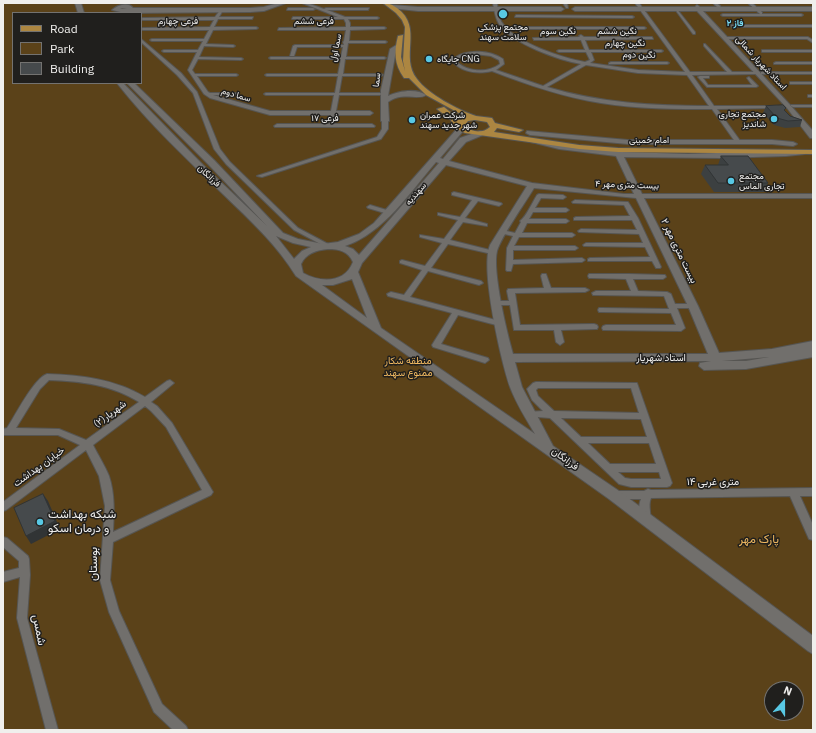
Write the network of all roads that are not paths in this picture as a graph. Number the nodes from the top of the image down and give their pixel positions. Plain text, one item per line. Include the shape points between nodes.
1 (225, 3) edge
2 (279, 3) edge
3 (283, 3) edge
4 (304, 3) edge
5 (379, 3) edge
6 (495, 3) edge
7 (637, 3) edge
8 (694, 3) edge
9 (715, 3) edge
10 (750, 3) edge
11 (389, 5) edge
12 (700, 7) edge
13 (116, 8) edge
14 (320, 8) junction
15 (126, 9) edge
16 (222, 9) junction
17 (288, 9) dead end
18 (368, 9) dead end
19 (418, 9) junction
20 (496, 9) junction
21 (570, 9) edge
22 (641, 9) junction
23 (675, 9) junction
24 (721, 9) junction
25 (756, 9) junction
26 (813, 9) edge
27 (401, 14) junction
28 (723, 15) dead end
29 (516, 16) dead end
30 (764, 16) junction
31 (801, 16) dead end
32 (632, 17) dead end
33 (217, 18) junction
34 (252, 18) dead end
35 (293, 18) dead end
36 (345, 18) junction
37 (377, 18) dead end
38 (143, 19) dead end
39 (732, 26) dead end
40 (776, 26) junction
41 (813, 26) edge
42 (256, 28) dead end
43 (384, 28) dead end
44 (525, 28) dead end
45 (577, 28) junction
46 (644, 28) dead end
47 (143, 29) dead end
48 (212, 29) junction
49 (279, 29) dead end
50 (348, 29) junction
51 (694, 33) dead end
52 (652, 38) dead end
53 (728, 38) junction
54 (534, 39) dead end
55 (582, 39) junction
56 (152, 40) dead end
57 (206, 40) junction
58 (142, 41) edge
59 (385, 42) dead end
60 (813, 42) edge
61 (345, 44) junction
62 (204, 45) junction
63 (705, 45) dead end
64 (233, 46) dead end
65 (398, 46) junction
66 (164, 51) dead end
67 (200, 51) junction
68 (559, 51) dead end
69 (588, 51) junction
70 (613, 51) junction
71 (661, 51) dead end
72 (764, 51) dead end
73 (802, 51) junction
74 (813, 51) edge
75 (292, 55) dead end
76 (196, 58) junction
77 (271, 58) dead end
78 (342, 58) junction
79 (384, 58) dead end
80 (240, 59) dead end
81 (813, 62) edge
82 (586, 63) junction
83 (610, 63) dead end
84 (620, 63) junction
85 (667, 64) dead end
86 (776, 64) dead end
87 (493, 70) junction
88 (688, 73) junction
89 (730, 73) junction
90 (746, 73) junction
91 (761, 73) junction
92 (813, 73) edge
93 (194, 75) junction
94 (236, 75) dead end
95 (267, 75) dead end
96 (339, 75) junction
97 (381, 75) dead end
98 (749, 78) dead end
99 (792, 82) dead end
100 (813, 83) edge
101 (121, 84) edge
102 (131, 84) edge
103 (543, 88) junction
104 (336, 93) junction
105 (208, 94) junction
106 (234, 94) dead end
107 (266, 94) dead end
108 (380, 94) dead end
109 (423, 95) junction
110 (385, 101) junction
111 (791, 106) junction
112 (813, 106) edge
113 (712, 107) junction
114 (333, 113) junction
115 (370, 113) dead end
116 (476, 118) junction
117 (385, 121) joint
118 (494, 124) junction
119 (277, 126) dead end
120 (331, 126) junction
121 (372, 126) dead end
122 (460, 126) junction
123 (813, 126) edge
124 (483, 133) junction
125 (530, 133) junction
126 (813, 136) edge
127 (521, 138) junction
128 (738, 142) junction
129 (793, 144) junction
130 (813, 144) edge
131 (809, 152) edge
132 (619, 155) junction
133 (434, 160) junction
134 (444, 162) junction
135 (260, 176) dead end
136 (532, 185) junction
137 (454, 194) dead end
138 (640, 196) junction
139 (813, 196) edge
140 (563, 197) dead end
141 (476, 199) junction
142 (575, 202) dead end
143 (499, 204) dead end
144 (370, 207) dead end
145 (530, 210) junction
146 (566, 210) dead end
147 (388, 212) junction
148 (440, 214) dead end
149 (635, 218) junction
150 (462, 219) junction
151 (576, 219) dead end
152 (523, 221) junction
153 (566, 221) dead end
154 (485, 225) dead end
155 (654, 226) junction
156 (640, 229) junction
157 (581, 231) dead end
158 (502, 232) junction
159 (572, 234) dead end
160 (516, 235) junction
161 (422, 236) dead end
162 (446, 242) junction
163 (586, 245) dead end
164 (648, 245) junction
165 (328, 246) junction
166 (510, 248) junction
167 (575, 248) dead end
168 (492, 252) junction
169 (654, 259) junction
170 (582, 260) dead end
171 (590, 260) dead end
172 (358, 262) junction
173 (402, 262) dead end
174 (509, 262) junction
175 (658, 267) dead end
176 (296, 269) junction
177 (427, 269) junction
178 (509, 270) dead end
179 (354, 273) junction
180 (544, 276) dead end
181 (590, 276) dead end
182 (629, 276) junction
183 (663, 277) dead end
184 (310, 281) junction
185 (479, 283) dead end
186 (548, 290) junction
187 (585, 290) dead end
188 (596, 293) dead end
189 (391, 294) dead end
190 (635, 294) junction
191 (406, 298) junction
192 (498, 303) junction
193 (513, 303) junction
194 (693, 306) junction
195 (673, 308) junction
196 (602, 310) dead end
197 (456, 312) junction
198 (500, 324) junction
199 (594, 327) dead end
200 (557, 328) junction
201 (606, 328) dead end
202 (378, 331) junction
203 (560, 342) dead end
204 (813, 345) edge
205 (813, 353) edge
206 (485, 360) dead end
207 (509, 361) junction
208 (717, 362) junction
209 (170, 383) dead end
210 (145, 401) junction
211 (529, 414) junction
212 (551, 414) junction
213 (645, 416) junction
214 (7, 432) edge
215 (578, 440) junction
216 (653, 440) junction
217 (88, 445) junction
218 (550, 449) junction
219 (607, 468) junction
220 (662, 468) junction
221 (793, 492) junction
222 (813, 492) edge
223 (648, 493) junction
224 (614, 495) junction
225 (3, 507) edge
226 (646, 520) junction
227 (812, 531) edge
228 (3, 540) edge
229 (107, 540) junction
230 (25, 571) junction
231 (3, 578) edge
232 (813, 646) edge
233 (52, 730) edge
234 (182, 730) edge

1 - 16 street
2 - 16 street via 257,8
3 - 16 street via 264,9
4 - 14 street
5 - 65 main road via 394,15 400,26
6 - 20 street
7 - 22 street
8 - 12 street, استاد شهریار شمالی
9 - 24 street
10 - 25 street
11 - 19 street
11 - 27 main road
12 - 23 street
12 - 24 street
12 - 53 street, استاد شهریار شمالی
13 - 15 street
14 - 17 street
14 - 18 street
14 - 36 street
15 - 16 street
16 - 33 street
19 - 20 street
19 - 27 street
20 - 21 street
20 - 82 street via 498,20 515,36 542,50
21 - 22 street
21 - 29 street
21 - 32 street
21 - 45 street
22 - 23 street
22 - 88 street
23 - 51 street
24 - 25 street
25 - 26 street
25 - 30 street
27 - 116 main road via 407,22 409,34 405,47 409,73 436,99
28 - 30 street
30 - 31 street
30 - 40 street
33 - 34 street
33 - 38 street
33 - 48 street
35 - 36 street
36 - 37 street
36 - 50 street, سما اول
39 - 40 street
40 - 41 street
42 - 48 street, فرعی چهارم
43 - 50 street, فرعی ششم
44 - 45 street
45 - 46 street
45 - 55 street
47 - 48 street, فرعی چهارم
48 - 57 street
49 - 50 street, فرعی ششم
50 - 61 street, سما اول
52 - 55 street, نگین ششم
53 - 60 street via 808,38
53 - 91 street, استاد شهریار شمالی
54 - 55 street, نگین سوم
55 - 69 street
56 - 57 street
57 - 62 street
58 - 165 street via 179,74 195,93 216,149 228,163 296,229
59 - 61 street
61 - 75 street via 295,46
61 - 78 street, سما اول
62 - 64 street
62 - 67 street
63 - 89 street
65 - 109 main road via 401,71
65 - 110 street, سما via 393,49 387,72
66 - 67 street
67 - 76 street
68 - 69 street, نگین چهارم
69 - 70 street, نگین چهارم
69 - 82 street via 592,60
70 - 71 street, نگین چهارم
70 - 84 street
72 - 73 street
73 - 74 street
73 - 81 street
76 - 80 street
76 - 93 street via 190,70
77 - 78 street
78 - 79 street
78 - 96 street, سما اول
81 - 86 street
82 - 88 street via 639,71
82 - 103 street
83 - 84 street, نگین دوم
84 - 85 street, نگین دوم
87 - 87 street via 501,65 502,61 489,54 468,54 458,57 455,61 460,67 468,70
87 - 103 street
88 - 89 street
88 - 113 street
89 - 90 street
90 - 91 street
90 - 98 street via 746,77 700,77 706,86 756,86
91 - 92 street
91 - 111 street, استاد شهریار شمالی
93 - 94 street
93 - 105 street, سما دوم
95 - 96 street
96 - 97 street
96 - 104 street, سما اول
99 - 100 street
101 - 176 street, فرزانگان via 200,167 270,234
102 - 165 street, فرزانگان via 211,162 280,235 296,241
103 - 113 street via 617,103
104 - 107 street
104 - 108 street
104 - 114 street, سما اول
105 - 106 street
105 - 114 street, سما دوم via 270,113
109 - 110 street via 404,93 393,95
109 - 122 main road via 453,117
110 - 117 street, سما
111 - 112 street
111 - 113 street
111 - 123 street, استاد شهریار شمالی
111 - 126 street, استاد شهریار شمالی
113 - 128 street
114 - 115 street, سما دوم
114 - 120 street, سما اول
116 - 118 main road, امام خمینی
116 - 122 main road via 466,119
117 - 135 street via 385,129 379,138
118 - 124 main road via 493,129
118 - 125 main road, امام خمینی
119 - 120 street, فرعی ۱۷
120 - 121 street, فرعی ۱۷
122 - 124 main road, امام خمینی via 470,132
122 - 133 street, سهندیه via 460,130
124 - 127 main road, امام خمینی
124 - 134 street, سهندیه via 463,140
125 - 128 street via 628,142
125 - 129 main road, امام خمینی via 611,145
127 - 131 main road, امام خمینی via 618,150
127 - 132 street via 557,148
128 - 129 street
129 - 130 main road, امام خمینی
131 - 132 street
132 - 138 street, بیست متری مهر ۲
133 - 134 street, بیست متری مهر ۴
133 - 147 street, سهندیه
134 - 136 street, بیست متری مهر ۴
134 - 172 street, سهندیه
136 - 138 street, بیست متری مهر ۴
136 - 158 street
137 - 141 street
138 - 139 street, بیست متری مهر ۴
138 - 155 street, بیست متری مهر ۲
140 - 145 street via 539,196
141 - 143 street
141 - 150 street
142 - 149 street via 626,203
144 - 147 street
145 - 146 street
145 - 152 street
147 - 165 street, سهندیه via 367,234 349,242
148 - 150 street
149 - 151 street
149 - 156 street
150 - 154 street
150 - 162 street
152 - 153 street
152 - 160 street
155 - 156 street
155 - 194 street, بیست متری مهر ۲
156 - 157 street
156 - 164 street
158 - 160 street
158 - 168 street
159 - 160 street
160 - 166 street
161 - 162 street
162 - 168 street
162 - 177 street
163 - 164 street
164 - 169 street
165 - 172 street via 351,251
165 - 176 street via 301,255
166 - 167 street
166 - 174 street
168 - 192 street
169 - 171 street
169 - 175 street
170 - 174 street
172 - 179 street
173 - 177 street
174 - 178 street
176 - 184 street
177 - 185 street
177 - 191 street
179 - 184 street via 339,281
179 - 202 street
180 - 186 street
181 - 182 street
182 - 183 street
182 - 190 street
184 - 202 street, فرزانگان
186 - 187 street
186 - 193 street via 511,291
188 - 190 street
189 - 191 street
190 - 195 street via 667,294
191 - 197 street
192 - 193 street
192 - 198 street
193 - 200 street via 517,328
194 - 195 street
194 - 208 street, بیست متری مهر ۲
195 - 196 street
195 - 201 street via 681,328
197 - 198 street
197 - 206 street via 436,345
198 - 207 street
199 - 200 street
200 - 203 street
202 - 218 street, فرزانگان
204 - 208 street, استاد شهریار
205 - 208 street, استاد شهریار via 746,365
207 - 208 street, استاد شهریار
207 - 211 street via 516,387
209 - 210 street, شهریار(۲)
210 - 214 street via 114,385 96,381 47,378 37,387
210 - 217 street, شهریار(۲)
210 - 229 street via 166,421 208,492
211 - 212 street
211 - 218 street
212 - 213 street
212 - 213 street via 535,398 532,387 634,385
212 - 215 street
213 - 216 street
214 - 217 street via 59,432
215 - 216 street
215 - 219 street
216 - 220 street
217 - 225 street, خیابان بهداشت
217 - 229 street, بوستان via 104,476 107,488 110,506
218 - 224 street, فرزانگان
219 - 220 street
219 - 220 street via 625,482 667,483
221 - 222 street, ۱۴ متری غربی
221 - 223 street, ۱۴ متری غربی
221 - 227 street
223 - 224 street, ۱۴ متری غربی
223 - 226 street via 644,503
224 - 226 street, فرزانگان
226 - 232 street, فرزانگان
228 - 230 street, شمس via 24,559
229 - 234 street, بوستان via 105,580 114,612 158,708
230 - 231 street
230 - 233 street, شمس via 22,618

